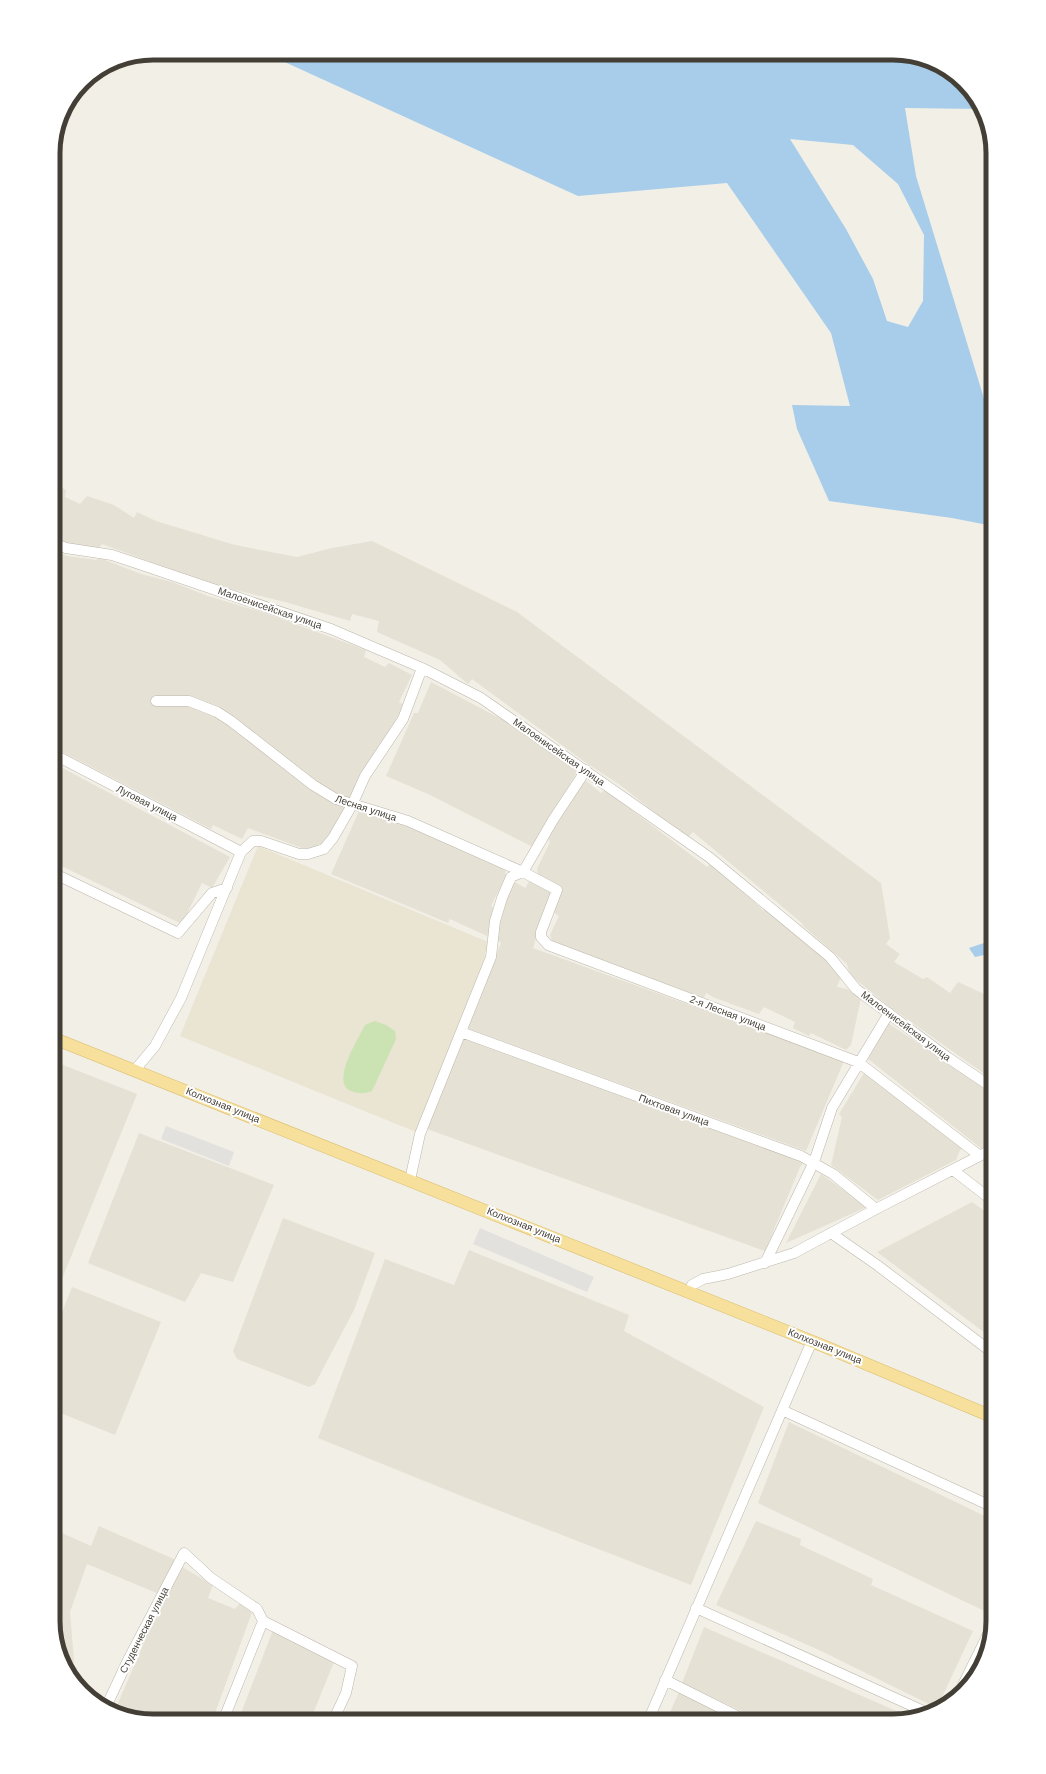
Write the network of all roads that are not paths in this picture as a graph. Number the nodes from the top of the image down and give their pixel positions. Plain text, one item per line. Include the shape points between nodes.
1 (60, 546) edge
2 (422, 668) junction
3 (156, 701) dead end
4 (60, 758) edge
5 (586, 770) junction
6 (352, 805) junction
7 (241, 852) junction
8 (523, 872) junction
9 (60, 876) edge
10 (227, 888) junction
11 (888, 1012) junction
12 (461, 1032) junction
13 (60, 1041) edge
14 (858, 1062) junction
15 (135, 1070) junction
16 (986, 1083) edge
17 (986, 1153) edge
18 (980, 1156) junction
19 (814, 1162) junction
20 (953, 1170) junction
21 (410, 1180) junction
22 (986, 1196) edge
23 (876, 1208) junction
24 (831, 1233) junction
25 (765, 1263) junction
26 (689, 1292) junction
27 (812, 1341) junction
28 (986, 1348) edge
29 (782, 1410) junction
30 (986, 1414) edge
31 (986, 1504) edge
32 (696, 1608) junction
33 (263, 1621) junction
34 (983, 1644) edge
35 (967, 1677) edge
36 (665, 1680) junction
37 (108, 1702) edge
38 (921, 1710) edge
39 (226, 1714) edge
40 (336, 1714) edge
41 (651, 1714) edge
42 (733, 1714) edge

1 - 2 street, Малоенисейская улица via 112,555 150,567 331,629
2 - 5 street, Малоенисейская улица via 481,698
2 - 6 street via 403,719 364,776
3 - 6 street, Лесная улица via 189,701 217,712 231,720 313,785
4 - 7 street, Луговая улица
5 - 8 street
5 - 11 street, Малоенисейская улица via 709,858 830,957 856,989
6 - 7 street via 324,849 299,854 261,841 252,841
6 - 8 street, Лесная улица via 408,821
7 - 10 street
8 - 12 street via 511,877 502,898 495,922 491,957
8 - 14 street, 2-я Лесная улица via 557,890 541,932 541,937 548,945
9 - 10 street via 178,933 212,893
10 - 15 street via 181,998 155,1046
11 - 14 street
11 - 16 street, Малоенисейская улица
12 - 19 street, Пихтовая улица
12 - 21 street via 420,1134
13 - 15 main road, Колхозная улица
14 - 18 street, 2-я Лесная улица
14 - 19 street via 832,1108
15 - 21 main road, Колхозная улица
17 - 18 street
18 - 20 street
19 - 23 street, Пихтовая улица
19 - 25 street
20 - 22 street
20 - 23 street
21 - 26 main road, Колхозная улица
23 - 24 street
24 - 25 street via 794,1253
24 - 28 street via 877,1264
25 - 26 street via 704,1279 692,1285
26 - 27 main road, Колхозная улица
27 - 29 street
27 - 30 main road, Колхозная улица
29 - 31 street
29 - 32 street
32 - 36 street
32 - 38 street
33 - 37 street, Студенческая улица via 257,1609 211,1578 184,1553
33 - 39 street
33 - 40 street via 352,1666 346,1693
34 - 35 street
36 - 41 street
36 - 42 street

